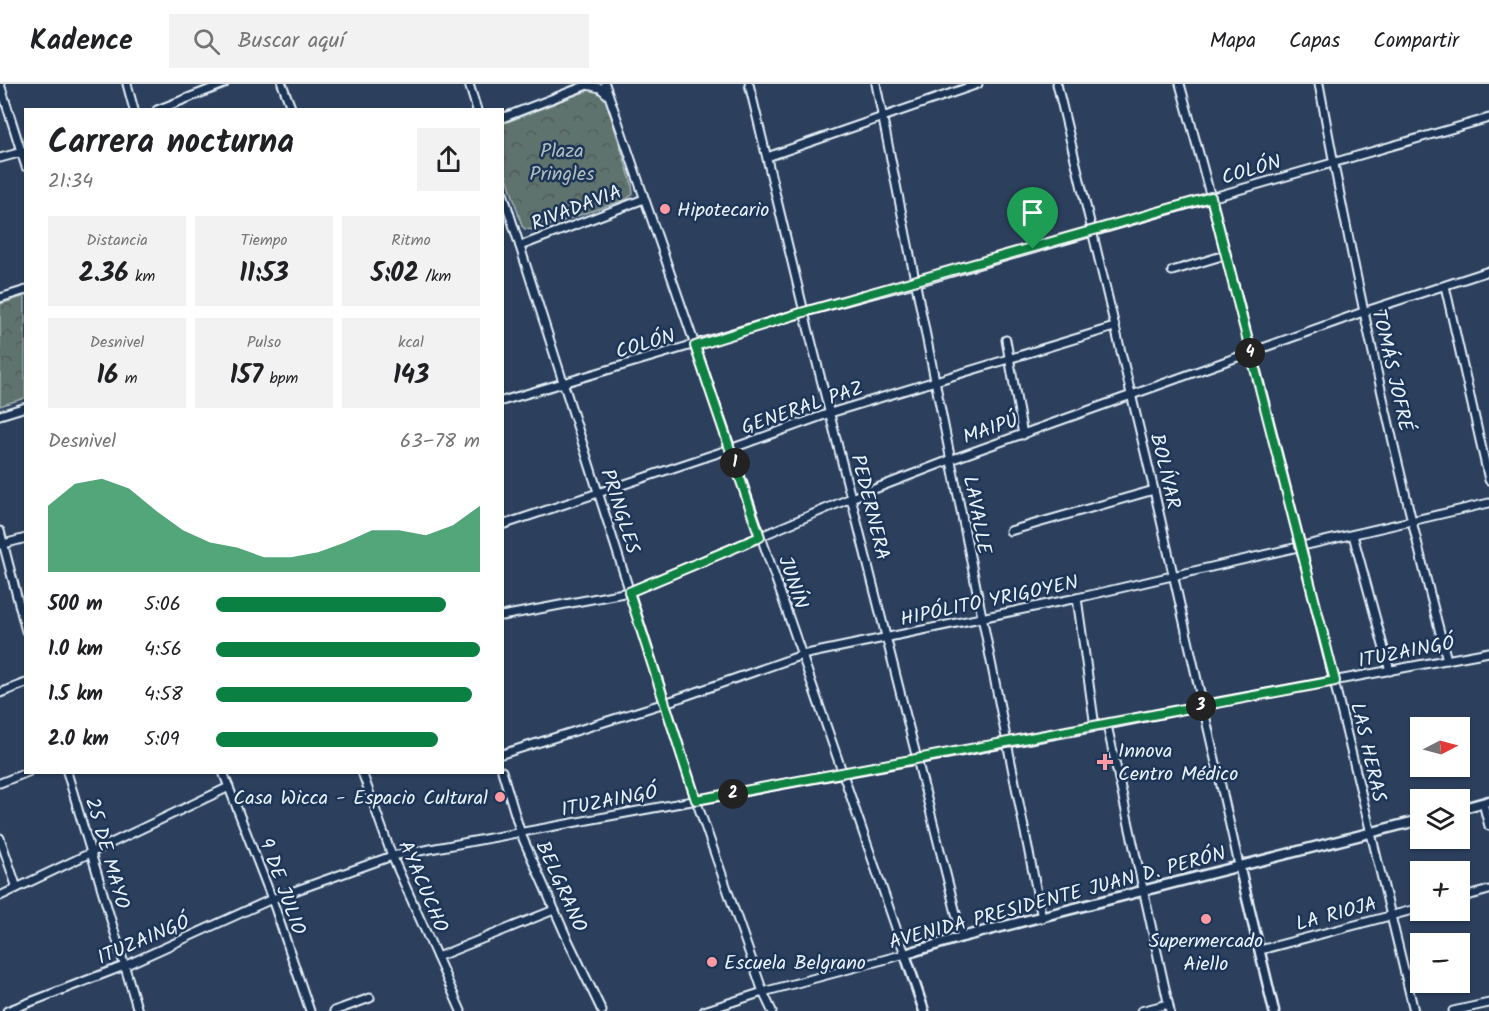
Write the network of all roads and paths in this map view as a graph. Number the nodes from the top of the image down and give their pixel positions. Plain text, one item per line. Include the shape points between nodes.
1 (0, 84) edge
2 (127, 84) edge
3 (224, 84) edge
4 (282, 84) edge
5 (469, 84) edge
6 (605, 84) edge
7 (749, 84) edge
8 (876, 84) edge
9 (978, 84) edge
10 (1057, 84) edge
11 (1180, 84) edge
12 (1319, 84) edge
13 (588, 85) edge
14 (609, 98) junction
15 (133, 108) edge
16 (162, 108) edge
17 (291, 108) edge
18 (476, 108) edge
19 (504, 116) edge
20 (883, 117) junction
21 (1489, 118) edge
22 (24, 151) edge
23 (767, 157) junction
24 (0, 158) edge
25 (1333, 162) junction
26 (504, 196) edge
27 (1211, 197) junction
28 (644, 199) junction
29 (1092, 232) junction
30 (520, 246) junction
31 (1225, 255) junction
32 (1172, 271) dead end
33 (1489, 271) edge
34 (914, 283) junction
35 (1444, 286) junction
36 (24, 291) edge
37 (0, 298) edge
38 (804, 312) junction
39 (1363, 312) junction
40 (1114, 327) junction
41 (1006, 340) dead end
42 (695, 346) junction
43 (1250, 353) junction
44 (1010, 360) junction
45 (934, 380) junction
46 (565, 384) junction
47 (1131, 394) junction
48 (504, 400) edge
49 (24, 408) edge
50 (830, 413) junction
51 (0, 415) edge
52 (1023, 435) junction
53 (730, 449) junction
54 (950, 460) junction
55 (1489, 480) edge
56 (1154, 490) junction
57 (597, 492) junction
58 (851, 498) junction
59 (1489, 503) edge
60 (1410, 521) junction
61 (504, 524) edge
62 (0, 531) edge
63 (1010, 531) dead end
64 (1353, 535) junction
65 (760, 537) junction
66 (24, 539) edge
67 (2, 545) edge
68 (1300, 545) junction
69 (1172, 575) junction
70 (629, 592) junction
71 (1077, 598) junction
72 (504, 616) edge
73 (982, 619) junction
74 (24, 624) edge
75 (887, 639) junction
76 (1489, 652) edge
77 (802, 655) junction
78 (1447, 660) junction
79 (1390, 671) junction
80 (1335, 681) junction
81 (24, 684) edge
82 (0, 693) edge
83 (665, 702) junction
84 (1203, 705) junction
85 (1107, 725) junction
86 (1095, 727) junction
87 (1008, 743) junction
88 (504, 753) edge
89 (916, 759) junction
90 (842, 773) junction
91 (24, 774) edge
92 (68, 774) edge
93 (224, 774) edge
94 (363, 774) edge
95 (503, 774) edge
96 (0, 783) edge
97 (229, 787) junction
98 (696, 800) junction
99 (1486, 802) edge
100 (1470, 806) edge
101 (1410, 823) edge
102 (1489, 826) edge
103 (520, 834) junction
104 (1371, 834) junction
105 (0, 838) edge
106 (91, 853) junction
107 (392, 856) junction
108 (1239, 866) junction
109 (17, 888) junction
110 (1489, 890) edge
111 (1143, 891) junction
112 (1470, 895) edge
113 (0, 896) edge
114 (272, 899) junction
115 (554, 910) junction
116 (1410, 910) edge
117 (1391, 915) junction
118 (1042, 918) junction
119 (962, 937) junction
120 (1260, 950) junction
121 (905, 954) junction
122 (437, 957) junction
123 (124, 966) junction
124 (763, 992) junction
125 (370, 998) dead end
126 (1489, 1003) edge
127 (1169, 1007) edge
128 (7, 1011) edge
129 (138, 1011) edge
130 (310, 1011) edge
131 (334, 1011) edge
132 (461, 1011) edge
133 (602, 1011) edge
134 (704, 1011) edge
135 (772, 1011) edge
136 (924, 1011) edge
137 (1141, 1011) edge
138 (1274, 1011) edge
139 (1414, 1011) edge
140 (1453, 1011) edge

1 - 22 street
2 - 15 street
3 - 16 street
4 - 17 street
5 - 18 street
6 - 14 street, JUNÍN
7 - 23 street, PEDERNERA
8 - 20 street, LAVALLE
9 - 20 street
10 - 29 street, BOLÍVAR
11 - 27 street, LAS HERAS
12 - 25 street, TOMÁS JOFRÉ
13 - 14 street via 601,89
13 - 19 street
14 - 28 street, JUNÍN
20 - 23 street
20 - 34 street, LAVALLE
21 - 25 street, COLÓN
22 - 24 street
23 - 38 street, PEDERNERA
25 - 27 street, COLÓN
25 - 39 street, TOMÁS JOFRÉ
26 - 30 street, PRINGLES
27 - 29 street, COLÓN
27 - 31 street, LAS HERAS
28 - 30 street, RIVADAVIA
28 - 42 street, JUNÍN
29 - 34 street, COLÓN
29 - 40 street, BOLÍVAR
30 - 46 street, PRINGLES
31 - 32 street
31 - 43 street, LAS HERAS
33 - 35 street, MAIPÚ
34 - 38 street, COLÓN
34 - 45 street, LAVALLE
35 - 39 street, MAIPÚ
35 - 55 street
36 - 37 street
38 - 42 street, COLÓN
38 - 50 street, PEDERNERA
39 - 43 street, MAIPÚ
39 - 60 street, TOMÁS JOFRÉ
40 - 44 street, GENERAL PAZ
40 - 47 street, BOLÍVAR
41 - 44 street
42 - 46 street, COLÓN
42 - 53 street, JUNÍN
43 - 47 street, MAIPÚ
43 - 68 street, LAS HERAS
44 - 45 street, GENERAL PAZ
44 - 52 street
45 - 50 street, GENERAL PAZ
45 - 54 street, LAVALLE
46 - 48 street, COLÓN
46 - 57 street, PRINGLES
47 - 52 street, MAIPÚ
47 - 56 street, BOLÍVAR
49 - 51 street
50 - 53 street, GENERAL PAZ
50 - 58 street, PEDERNERA
52 - 54 street, MAIPÚ
53 - 57 street, GENERAL PAZ
53 - 65 street, JUNÍN
54 - 58 street, MAIPÚ
54 - 73 street, LAVALLE
56 - 63 street
56 - 69 street, BOLÍVAR
57 - 61 street, GENERAL PAZ
57 - 70 street, PRINGLES
58 - 65 street, MAIPÚ
58 - 75 street, PEDERNERA
59 - 60 street, HIPÓLITO YRIGOYEN
60 - 64 street, HIPÓLITO YRIGOYEN
60 - 78 street, TOMÁS JOFRÉ
62 - 67 street
64 - 68 street, HIPÓLITO YRIGOYEN
64 - 79 street
65 - 70 street, MAIPÚ
65 - 77 street, JUNÍN
66 - 67 street
67 - 74 street
68 - 69 street, HIPÓLITO YRIGOYEN
68 - 80 street, LAS HERAS
69 - 71 street, HIPÓLITO YRIGOYEN
69 - 84 street, BOLÍVAR
70 - 72 street, MAIPÚ
70 - 83 street, PRINGLES
71 - 73 street, HIPÓLITO YRIGOYEN
71 - 86 street
73 - 75 street, HIPÓLITO YRIGOYEN
73 - 87 street, LAVALLE
75 - 77 street, HIPÓLITO YRIGOYEN
75 - 89 street, PEDERNERA
76 - 78 street, ITUZAINGÓ
77 - 83 street, HIPÓLITO YRIGOYEN
77 - 90 street, JUNÍN
78 - 79 street, ITUZAINGÓ
79 - 80 street, ITUZAINGÓ
80 - 84 street, ITUZAINGÓ
80 - 104 street, LAS HERAS
81 - 82 street
83 - 88 street, HIPÓLITO YRIGOYEN
83 - 98 street, PRINGLES
84 - 85 street, ITUZAINGÓ
84 - 108 street, BOLÍVAR
85 - 86 street, ITUZAINGÓ
85 - 111 street
86 - 87 street, ITUZAINGÓ
87 - 89 street, ITUZAINGÓ
87 - 118 street, LAVALLE
89 - 90 street, ITUZAINGÓ
89 - 119 street, PEDERNERA
90 - 98 street, ITUZAINGÓ
90 - 121 street, JUNÍN
91 - 96 street
92 - 106 street, 25 DE MAYO
93 - 97 street, 9 DE JULIO
94 - 107 street, AYACUCHO
95 - 103 street, BELGRANO
97 - 106 street
97 - 114 street, 9 DE JULIO
98 - 103 street, ITUZAINGÓ
98 - 124 street, PRINGLES
99 - 100 main road
99 - 102 street
101 - 104 main road, AVENIDA PRESIDENTE JUAN D. PERÓN
103 - 107 street, ITUZAINGÓ
103 - 115 street, BELGRANO
104 - 108 main road, AVENIDA PRESIDENTE JUAN D. PERÓN
104 - 117 street, LAS HERAS
105 - 109 street
106 - 109 street
106 - 123 street, 25 DE MAYO
107 - 114 street, ITUZAINGÓ
107 - 122 street, AYACUCHO
108 - 111 main road, AVENIDA PRESIDENTE JUAN D. PERÓN
108 - 120 main road
109 - 113 street
110 - 112 street
111 - 118 main road, AVENIDA PRESIDENTE JUAN D. PERÓN
111 - 127 street
114 - 123 street, ITUZAINGÓ
114 - 130 street, 9 DE JULIO
115 - 122 street
115 - 133 street, BELGRANO
116 - 117 street, LA RIOJA
117 - 120 street, LA RIOJA
117 - 139 street, LAS HERAS
118 - 119 main road, AVENIDA PRESIDENTE JUAN D. PERÓN
119 - 121 main road, AVENIDA PRESIDENTE JUAN D. PERÓN
120 - 138 main road
121 - 124 street, AVENIDA PRESIDENTE JUAN D. PERÓN
121 - 136 main road
122 - 132 street, AYACUCHO
123 - 128 street, ITUZAINGÓ
123 - 129 street, 25 DE MAYO
124 - 134 street, AVENIDA PRESIDENTE JUAN D. PERÓN
124 - 135 street, PRINGLES
125 - 131 street
126 - 140 street
127 - 137 street

